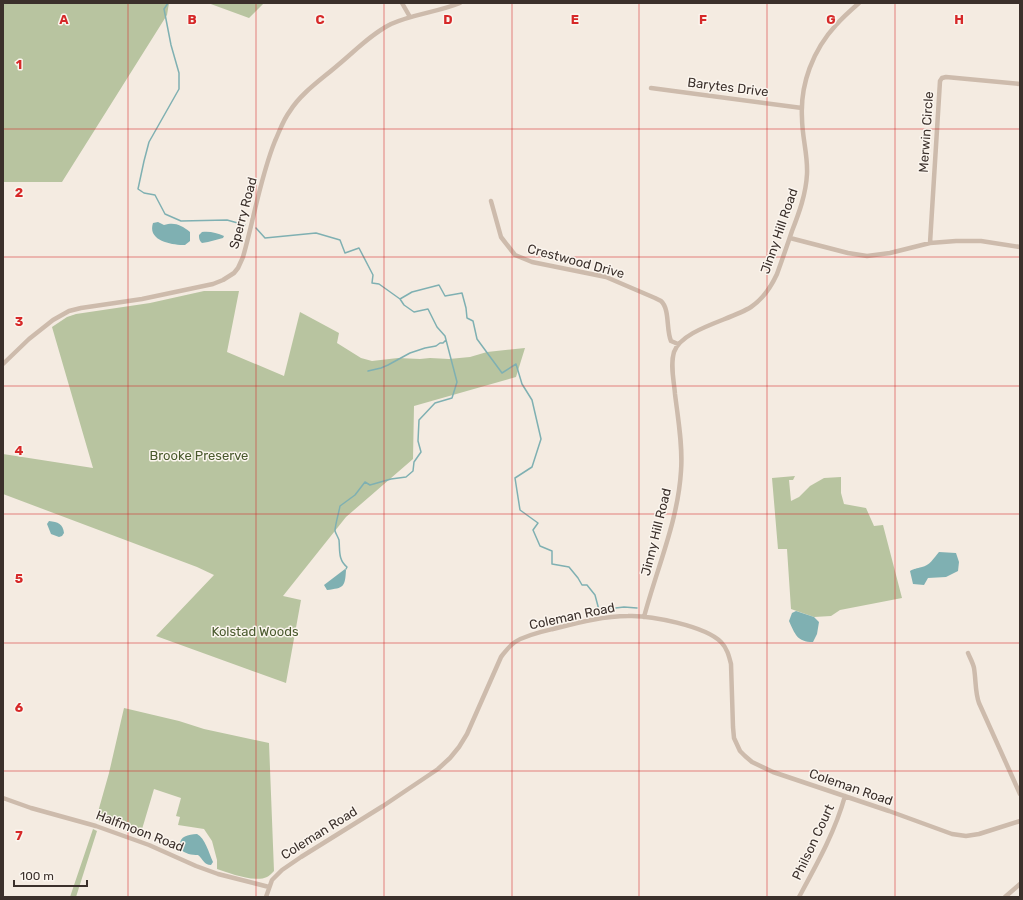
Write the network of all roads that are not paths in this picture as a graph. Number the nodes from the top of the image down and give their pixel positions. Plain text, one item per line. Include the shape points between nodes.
1 (402, 3) edge
2 (460, 3) edge
3 (859, 3) edge
4 (410, 17) junction
5 (1020, 84) edge
6 (651, 88) dead end
7 (802, 108) junction
8 (491, 201) dead end
9 (790, 238) junction
10 (930, 243) junction
11 (1020, 247) edge
12 (678, 344) junction
13 (3, 364) edge
14 (644, 617) junction
15 (968, 653) dead end
16 (1020, 794) edge
17 (845, 796) junction
18 (3, 798) edge
19 (1020, 821) edge
20 (1020, 884) edge
21 (269, 887) junction
22 (266, 897) edge
23 (799, 897) edge
24 (1005, 897) edge

1 - 4 street
2 - 4 street, Sperry Road
3 - 7 street, Jinny Hill Road via 830,32 815,55 806,80
4 - 13 street, Sperry Road via 389,25 368,39 303,95 289,111 273,147 242,257 234,273 213,284 69,311 29,339
5 - 10 street, Merwin Circle via 946,77 940,80
6 - 7 street, Barytes Drive
7 - 9 street, Jinny Hill Road via 807,160 806,186
8 - 12 street, Crestwood Drive via 501,237 515,255 532,262 606,277 655,298 662,302 666,310 671,341
9 - 10 street via 867,256
9 - 12 street, Jinny Hill Road via 772,284 759,301 684,338
10 - 11 street via 981,241
12 - 14 street, Jinny Hill Road via 673,363 681,454 680,482 672,520
14 - 17 street, Coleman Road via 699,629 715,637 725,647 731,664 733,731 737,746 745,756 773,772
14 - 21 street, Coleman Road via 618,616 595,620 535,634 514,642 498,664 463,742 446,763 371,814 292,862 275,876
15 - 16 street via 973,663 979,703
17 - 19 street, Coleman Road via 944,832 966,836
17 - 23 street, Philson Court via 830,838
18 - 21 street, Halfmoon Road via 96,826 218,874
20 - 24 street
21 - 22 street

